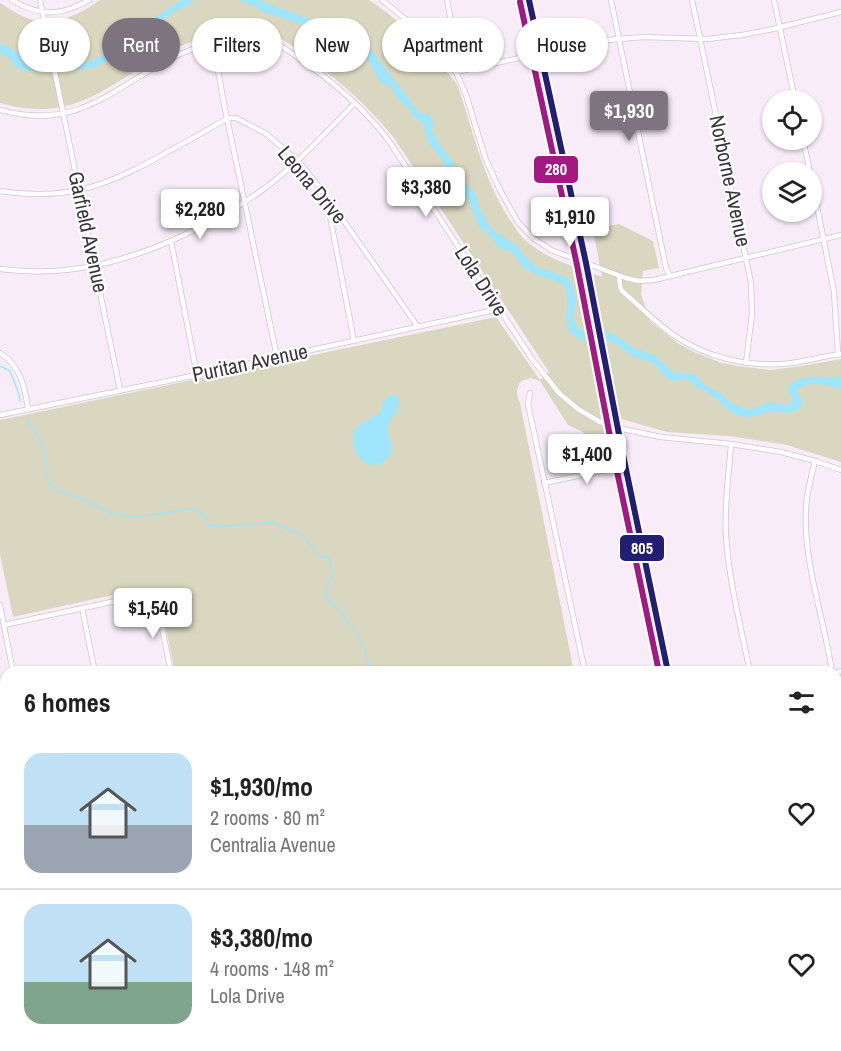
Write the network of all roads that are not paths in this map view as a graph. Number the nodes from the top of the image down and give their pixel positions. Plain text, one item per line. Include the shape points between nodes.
1 (12, 0) edge
2 (40, 0) edge
3 (89, 0) edge
4 (382, 0) edge
5 (447, 0) edge
6 (529, 0) edge
7 (611, 0) edge
8 (692, 0) edge
9 (774, 0) edge
10 (43, 12) junction
11 (841, 12) edge
12 (405, 18) edge
13 (450, 18) edge
14 (533, 18) edge
15 (780, 28) junction
16 (619, 39) junction
17 (700, 39) junction
18 (608, 40) edge
19 (282, 47) edge
20 (192, 50) edge
21 (219, 72) edge
22 (458, 72) edge
23 (544, 72) edge
24 (793, 90) edge
25 (355, 103) junction
26 (0, 110) edge
27 (64, 114) junction
28 (228, 118) junction
29 (297, 160) junction
30 (0, 190) edge
31 (79, 190) junction
32 (327, 198) junction
33 (245, 202) junction
34 (820, 222) edge
35 (841, 236) edge
36 (824, 240) junction
37 (171, 241) junction
38 (746, 258) junction
39 (586, 263) junction
40 (95, 267) junction
41 (0, 269) edge
42 (619, 276) junction
43 (670, 276) junction
44 (499, 309) junction
45 (418, 327) junction
46 (354, 341) junction
47 (0, 353) edge
48 (840, 354) edge
49 (277, 357) junction
50 (746, 363) junction
51 (197, 375) junction
52 (120, 390) junction
53 (530, 393) dead end
54 (28, 409) junction
55 (0, 415) edge
56 (618, 428) junction
57 (731, 444) junction
58 (815, 461) junction
59 (626, 466) junction
60 (841, 470) edge
61 (544, 483) junction
62 (0, 605) edge
63 (82, 608) junction
64 (4, 625) junction
65 (12, 666) edge
66 (94, 666) edge
67 (170, 666) edge
68 (584, 666) edge
69 (667, 666) edge
70 (749, 666) edge
71 (833, 666) edge

1 - 10 street
2 - 10 street, Garfield Avenue
3 - 10 street via 63,11
4 - 12 street
5 - 13 street
6 - 14 main road
7 - 16 street
8 - 17 street, Norborne Avenue
9 - 15 street
10 - 27 street, Garfield Avenue
11 - 15 street
15 - 17 street
15 - 24 street
16 - 17 street
16 - 18 street
16 - 43 street
17 - 38 street, Norborne Avenue
19 - 25 street, Lola Drive
20 - 27 street, Lola Drive via 101,100
21 - 28 street
22 - 39 street via 486,160 518,222 539,243
23 - 39 main road
25 - 29 street
25 - 44 street, Lola Drive via 389,141
26 - 27 street, Lola Drive via 39,116
27 - 31 street, Garfield Avenue
28 - 29 street, Leona Drive via 236,117 265,133
28 - 31 street via 136,170
28 - 33 street
29 - 32 street, Leona Drive
29 - 33 street
30 - 31 street via 41,194
31 - 40 street, Garfield Avenue
32 - 45 street, Leona Drive
32 - 46 street
33 - 37 street
33 - 49 street
34 - 36 street
35 - 36 street
36 - 38 street
36 - 48 street
37 - 40 street
37 - 51 street
38 - 43 street
38 - 50 street, Norborne Avenue via 752,301
39 - 42 street
39 - 56 main road
40 - 41 street via 56,272
40 - 52 street, Garfield Avenue
42 - 43 street via 644,281
42 - 50 street via 622,291 674,335 710,353
44 - 45 street, Puritan Avenue
44 - 56 street, Lola Drive via 559,393 593,418
45 - 46 street, Puritan Avenue
46 - 49 street, Puritan Avenue
47 - 54 street via 18,372
48 - 50 street via 783,364
49 - 51 street, Puritan Avenue
51 - 52 street, Puritan Avenue
52 - 54 street, Puritan Avenue
53 - 61 street via 528,405
54 - 55 street, Puritan Avenue
56 - 57 street, Lola Drive
56 - 59 main road
57 - 58 street, Lola Drive
57 - 70 street via 725,519 727,549
58 - 60 street, Lola Drive
58 - 71 street via 807,499 807,536
59 - 61 street
59 - 69 main road
61 - 68 street
62 - 64 street
63 - 64 street
63 - 66 street
63 - 67 street via 152,596 157,603
64 - 65 street

